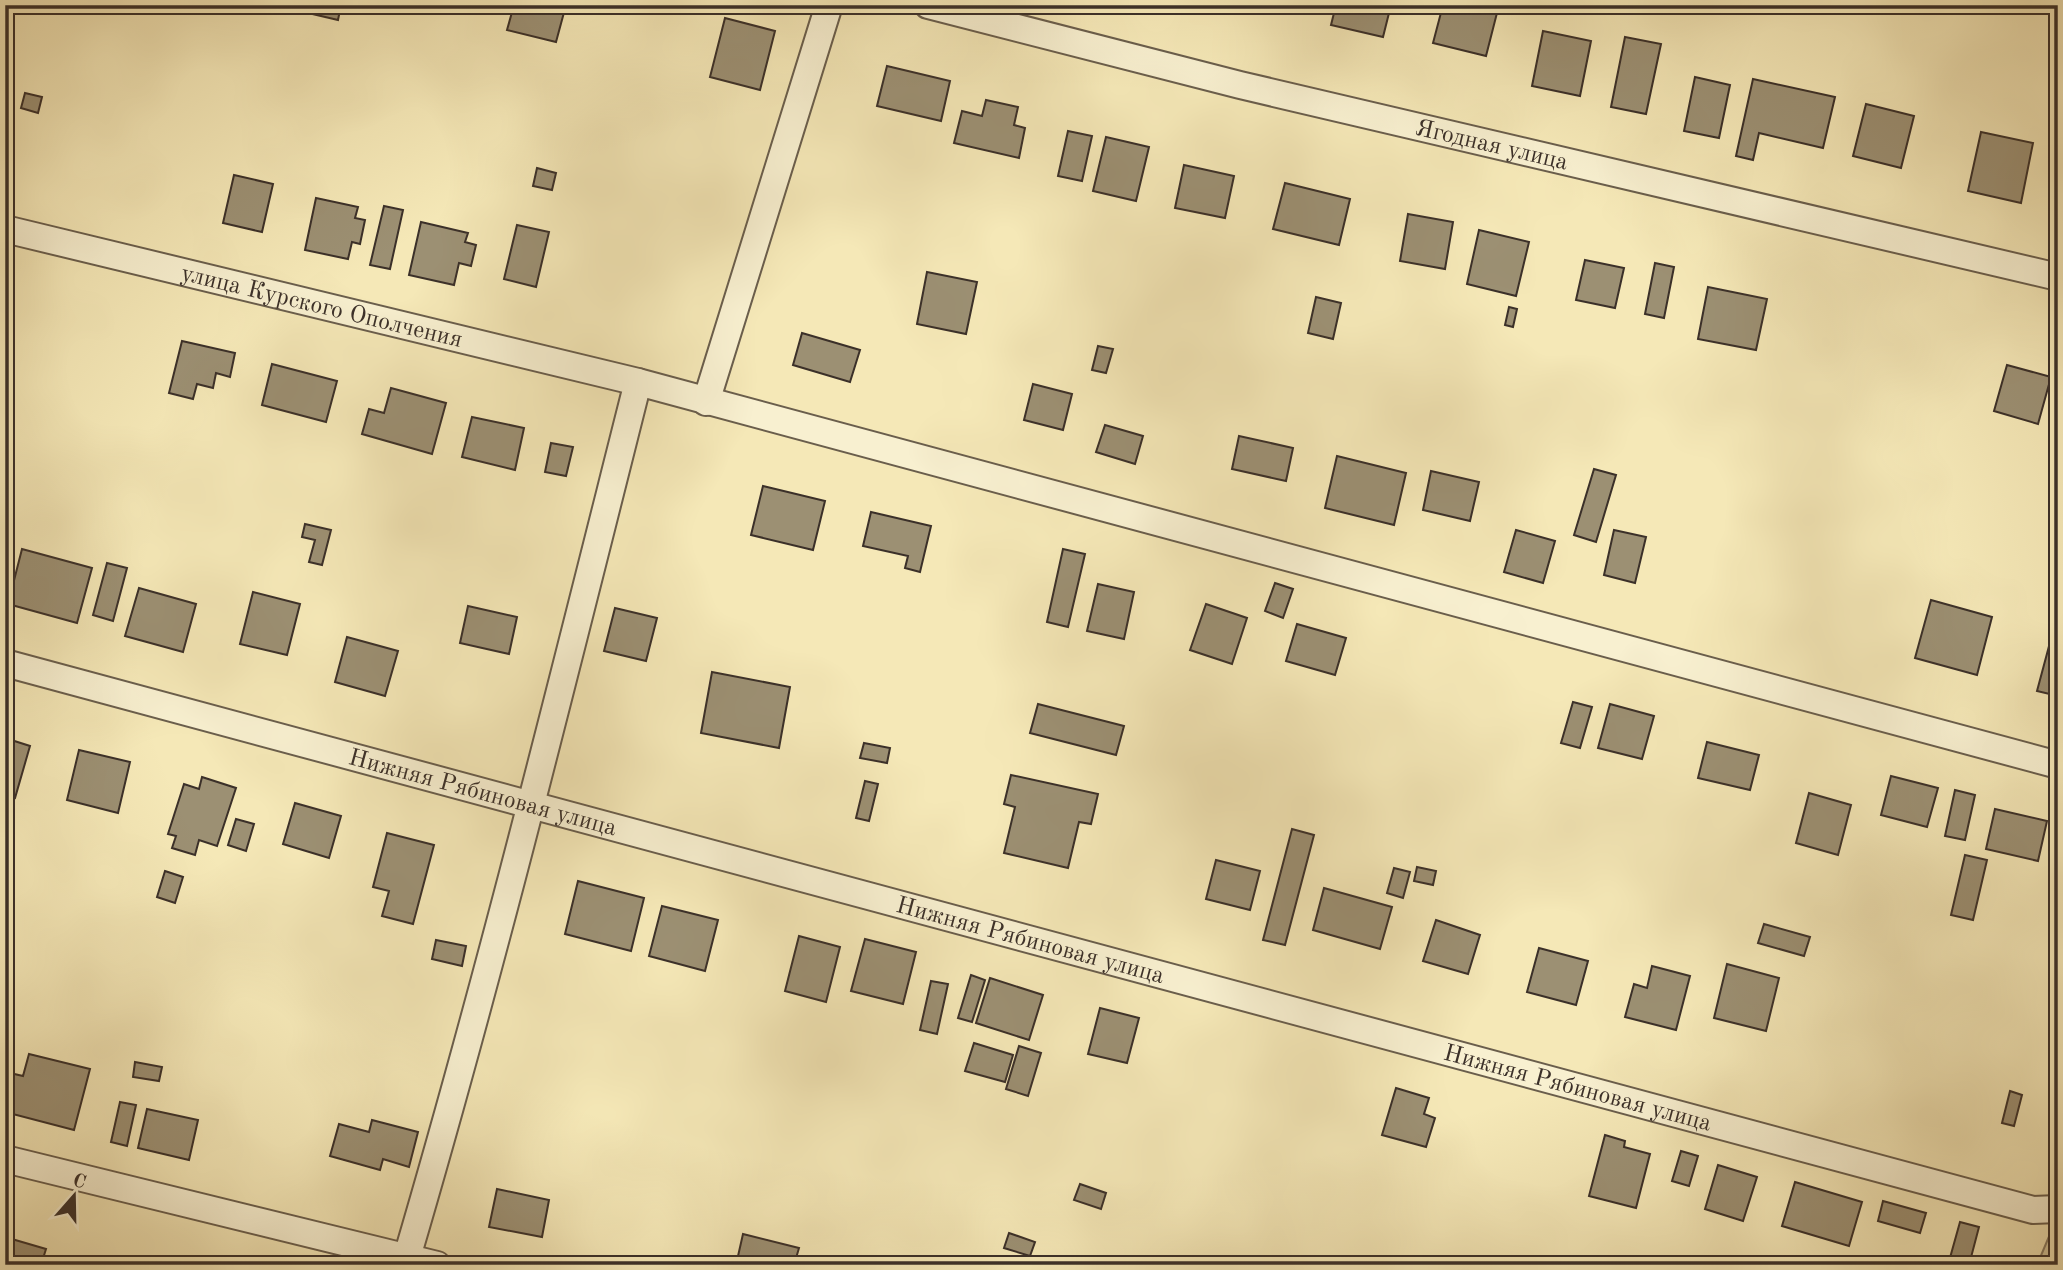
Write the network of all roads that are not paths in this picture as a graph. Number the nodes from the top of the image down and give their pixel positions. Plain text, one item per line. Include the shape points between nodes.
1 (829, 5) edge
2 (928, 5) edge
3 (5, 229) edge
4 (2058, 277) edge
5 (638, 382) junction
6 (706, 402) junction
7 (5, 663) edge
8 (2058, 765) edge
9 (531, 803) junction
10 (5, 1159) edge
11 (2058, 1209) edge
12 (407, 1261) edge
13 (437, 1265) edge

1 - 6 street
2 - 4 street, Ягодная улица via 1240,85
3 - 5 street, улица Курского Ополчения
5 - 6 street, улица Курского Ополчения
5 - 9 street
6 - 8 street, улица Курского Ополчения
7 - 9 street, Нижняя Рябиновая улица
9 - 11 street, Нижняя Рябиновая улица via 2034,1210
9 - 12 street
10 - 12 street
12 - 13 street

